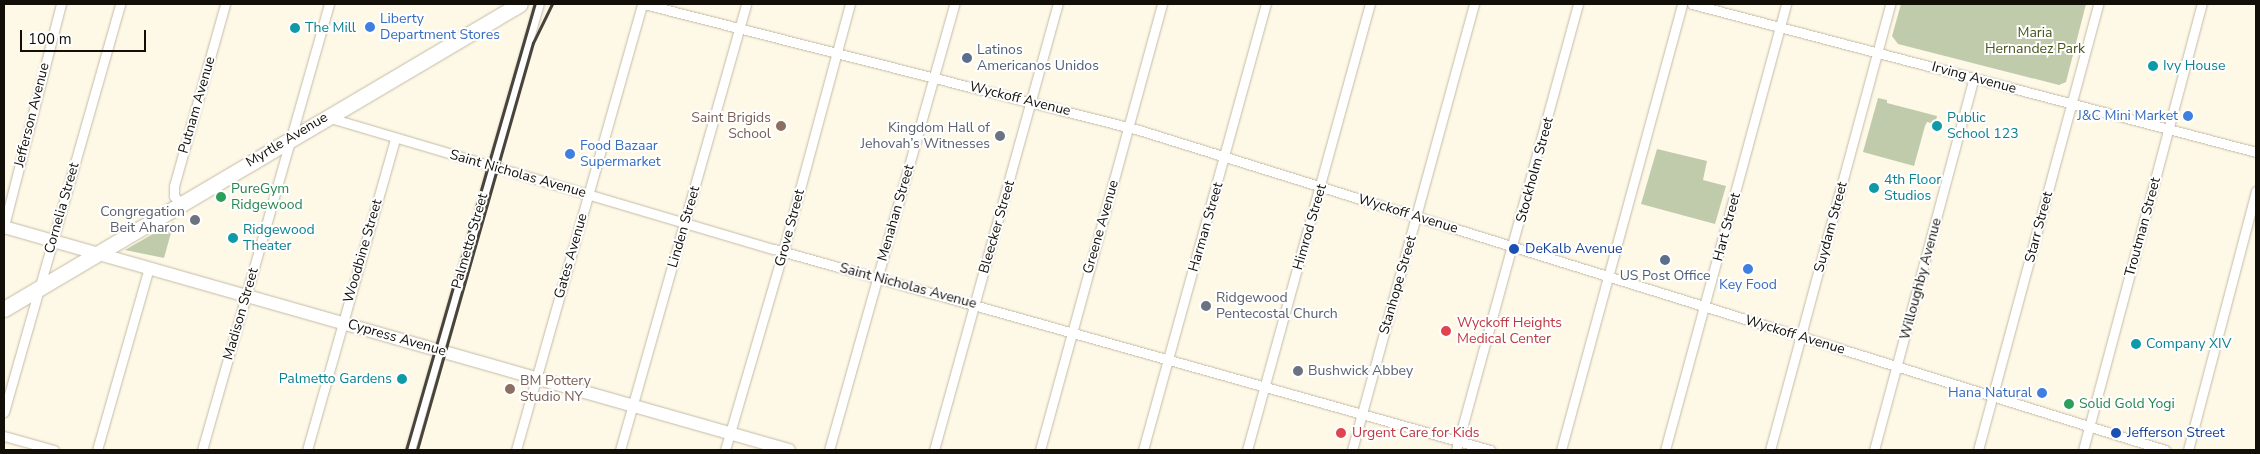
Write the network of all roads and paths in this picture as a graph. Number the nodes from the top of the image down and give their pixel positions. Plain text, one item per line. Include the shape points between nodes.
1 (61, 4) edge
2 (120, 4) edge
3 (225, 4) edge
4 (328, 4) edge
5 (520, 4) edge
6 (539, 4) edge
7 (643, 4) edge
8 (746, 4) edge
9 (850, 4) edge
10 (954, 4) edge
11 (1058, 4) edge
12 (1162, 4) edge
13 (1266, 4) edge
14 (1370, 4) edge
15 (1474, 4) edge
16 (1578, 4) edge
17 (1682, 4) edge
18 (1692, 4) edge
19 (1786, 4) edge
20 (1890, 4) edge
21 (2098, 4) edge
22 (2202, 4) edge
23 (1780, 27) junction
24 (740, 29) junction
25 (1877, 52) junction
26 (837, 53) junction
27 (935, 77) junction
28 (1974, 78) junction
29 (1032, 101) junction
30 (2071, 104) junction
31 (326, 117) junction
32 (1130, 128) junction
33 (2169, 129) junction
34 (290, 138) junction
35 (395, 139) junction
36 (2256, 152) edge
37 (1226, 157) junction
38 (491, 167) junction
39 (1322, 187) junction
40 (2256, 191) edge
41 (588, 194) junction
42 (181, 204) junction
43 (1418, 217) junction
44 (685, 222) junction
45 (4, 227) edge
46 (52, 241) junction
47 (1514, 247) junction
48 (783, 252) junction
49 (97, 254) junction
50 (149, 268) junction
51 (1610, 277) junction
52 (878, 278) junction
53 (39, 288) junction
54 (246, 296) junction
55 (975, 304) junction
56 (1706, 307) junction
57 (4, 309) edge
58 (343, 323) junction
59 (1072, 332) junction
60 (1802, 337) junction
61 (439, 350) junction
62 (1169, 359) junction
63 (1898, 367) junction
64 (537, 378) junction
65 (1265, 386) junction
66 (1994, 397) junction
67 (633, 406) junction
68 (4, 412) edge
69 (1362, 414) junction
70 (2090, 427) junction
71 (730, 433) junction
72 (4, 436) edge
73 (1458, 446) edge
74 (54, 450) edge
75 (97, 450) edge
76 (202, 450) edge
77 (306, 450) edge
78 (410, 450) edge
79 (516, 450) edge
80 (620, 450) edge
81 (725, 450) edge
82 (789, 450) edge
83 (829, 450) edge
84 (934, 450) edge
85 (1040, 450) edge
86 (1143, 450) edge
87 (1247, 450) edge
88 (1352, 450) edge
89 (1490, 450) edge
90 (1561, 450) edge
91 (1665, 450) edge
92 (1770, 450) edge
93 (1874, 450) edge
94 (1978, 450) edge
95 (2083, 450) edge
96 (2165, 450) edge
97 (2188, 450) edge

1 - 45 street, Jefferson Avenue
2 - 46 street, Cornelia Street
3 - 42 street, Putnam Avenue via 174,186 174,196
4 - 34 street, Madison Street
5 - 31 main road, Myrtle Avenue
6 - 38 street, Palmetto Street
7 - 24 street, Wyckoff Avenue
7 - 41 street, Gates Avenue
8 - 24 street, Linden Street
9 - 26 street, Grove Street
10 - 27 street, Menahan Street
11 - 29 street, Bleecker Street
12 - 32 street, Greene Avenue
13 - 37 street, Harman Street
14 - 39 street, Himrod Street
15 - 43 street, Stanhope Street
16 - 47 street, Stockholm Street
17 - 51 street
18 - 23 street, Irving Avenue
19 - 23 street, Hart Street
20 - 25 street, Suydam Street
21 - 30 street, Starr Street
22 - 33 street, Troutman Street
23 - 25 street, Irving Avenue
23 - 56 street, Hart Street
24 - 26 street, Wyckoff Avenue
24 - 44 street, Linden Street
25 - 28 street, Irving Avenue
25 - 60 street, Suydam Street
26 - 27 street, Wyckoff Avenue
26 - 48 street, Grove Street
27 - 29 street, Wyckoff Avenue
27 - 52 street, Menahan Street
28 - 30 street, Irving Avenue
28 - 63 street, Willoughby Avenue
29 - 32 street, Wyckoff Avenue
29 - 55 street, Bleecker Street
30 - 33 street, Irving Avenue
30 - 66 street, Starr Street
31 - 34 main road, Myrtle Avenue
31 - 35 street, Saint Nicholas Avenue
32 - 37 street, Wyckoff Avenue
32 - 59 street, Greene Avenue
33 - 36 street, Irving Avenue
33 - 70 street, Troutman Street
34 - 42 main road, Myrtle Avenue
34 - 54 street, Madison Street
35 - 38 street, Saint Nicholas Avenue
35 - 58 street, Woodbine Street
37 - 39 street, Wyckoff Avenue
37 - 62 street, Harman Street
38 - 41 street, Saint Nicholas Avenue
38 - 61 street, Palmetto Street
39 - 43 street, Wyckoff Avenue
39 - 65 street, Himrod Street
40 - 97 street
41 - 44 street, Saint Nicholas Avenue
41 - 64 street, Gates Avenue
42 - 49 main road, Myrtle Avenue
43 - 47 street, Wyckoff Avenue
43 - 69 street, Stanhope Street
44 - 48 street, Saint Nicholas Avenue
44 - 67 street, Linden Street
45 - 46 main road, Cypress Avenue
46 - 49 main road, Cypress Avenue
46 - 53 street, Cornelia Street
47 - 51 street, Wyckoff Avenue
47 - 73 street, Stockholm Street
48 - 52 street, Saint Nicholas Avenue
48 - 71 street, Grove Street
49 - 50 main road, Cypress Avenue
49 - 53 main road, Myrtle Avenue
50 - 54 main road, Cypress Avenue
50 - 75 street
51 - 56 street, Wyckoff Avenue
51 - 90 street
52 - 55 street, Saint Nicholas Avenue
52 - 83 street, Menahan Street
53 - 57 main road, Myrtle Avenue
53 - 68 street, Cornelia Street
54 - 58 main road, Cypress Avenue
54 - 76 street, Madison Street
55 - 59 street, Saint Nicholas Avenue
55 - 84 street, Bleecker Street
56 - 60 street, Wyckoff Avenue
56 - 91 street, Hart Street
58 - 61 main road, Cypress Avenue
58 - 77 street, Woodbine Street
59 - 62 street, Saint Nicholas Avenue
59 - 85 street, Greene Avenue
60 - 63 street, Wyckoff Avenue
60 - 92 street, Suydam Street
61 - 64 main road, Cypress Avenue
61 - 78 street, Palmetto Street
62 - 65 street, Saint Nicholas Avenue
62 - 86 street, Harman Street
63 - 66 street, Wyckoff Avenue
63 - 93 street, Willoughby Avenue
64 - 67 main road, Cypress Avenue
64 - 79 street, Gates Avenue
65 - 69 street, Saint Nicholas Avenue
65 - 87 street, Himrod Street
66 - 70 street, Wyckoff Avenue
66 - 94 street, Starr Street
67 - 71 main road, Cypress Avenue
67 - 80 street, Linden Street
69 - 73 street, Saint Nicholas Avenue
69 - 88 street, Stanhope Street
70 - 95 street, Troutman Street
70 - 96 street, Wyckoff Avenue
71 - 81 street, Grove Street
71 - 82 main road, Cypress Avenue
72 - 74 street
73 - 89 street, Saint Nicholas Avenue

